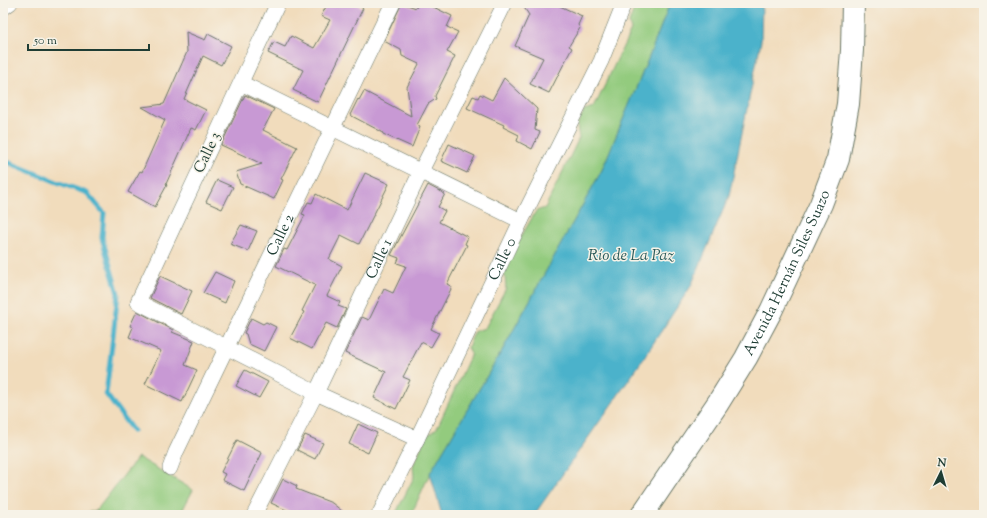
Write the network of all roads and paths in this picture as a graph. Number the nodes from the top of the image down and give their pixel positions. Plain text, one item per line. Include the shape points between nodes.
1 (10, 3) edge
2 (278, 3) edge
3 (393, 3) edge
4 (505, 3) edge
5 (624, 3) edge
6 (852, 3) edge
7 (3, 8) edge
8 (241, 83) junction
9 (332, 128) junction
10 (421, 171) junction
11 (521, 220) junction
12 (226, 347) junction
13 (316, 393) junction
14 (418, 439) junction
15 (170, 468) dead end
16 (259, 513) edge
17 (379, 515) edge
18 (642, 515) edge

1 - 7 street
2 - 8 street, Calle 3
3 - 9 street, Calle 2
4 - 10 street, Calle 1
5 - 11 street, Calle 0 via 600,61
6 - 18 main road, Avenida Hernán Siles Suazo via 848,104 838,159 822,204 746,358
8 - 9 street
8 - 12 street, Calle 3 via 138,302
9 - 10 street
9 - 12 street, Calle 2
10 - 11 street
10 - 13 street, Calle 1
11 - 14 street, Calle 0
12 - 13 street
12 - 15 street, Calle 2
13 - 14 street
13 - 16 street, Calle 1
14 - 17 street, Calle 0

